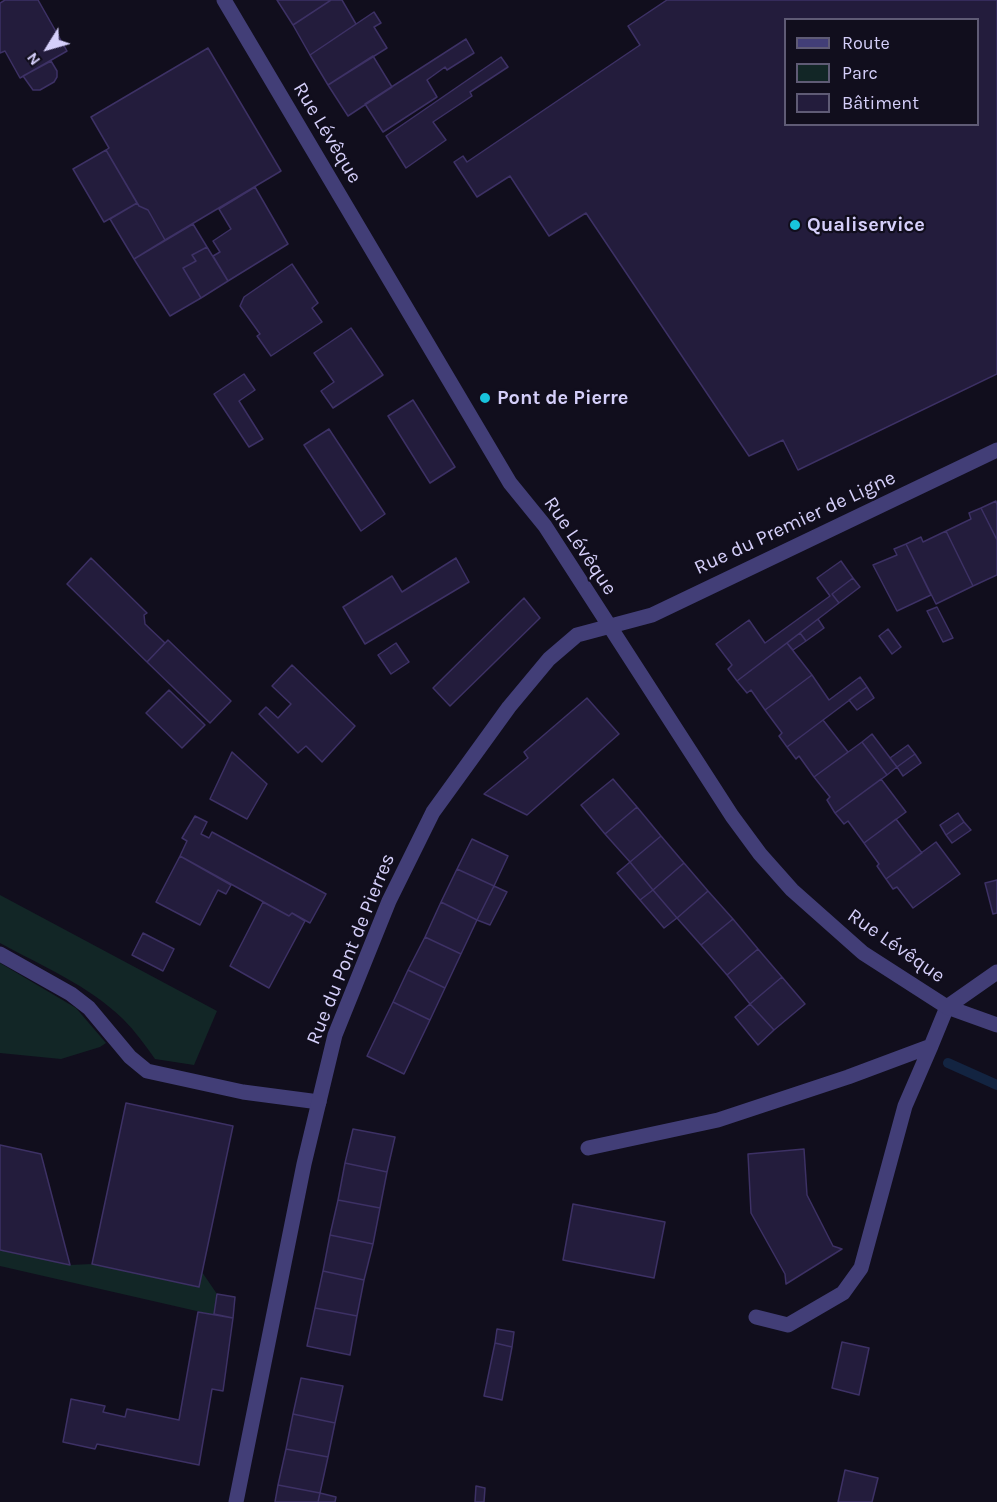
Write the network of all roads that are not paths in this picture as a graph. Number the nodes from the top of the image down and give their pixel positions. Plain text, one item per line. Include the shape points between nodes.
1 (224, 0) edge
2 (997, 450) edge
3 (609, 628) junction
4 (0, 954) edge
5 (997, 972) edge
6 (947, 1007) junction
7 (997, 1025) edge
8 (931, 1046) junction
9 (319, 1102) junction
10 (588, 1148) dead end
11 (756, 1317) dead end
12 (236, 1502) edge

1 - 3 street, Rue Lévêque via 503,471 545,526
2 - 3 street, Rue du Premier de Ligne via 652,615
3 - 6 street, Rue Lévêque via 732,816 792,890 863,954
3 - 9 street, Rue du Pont de Pierres via 577,636 549,658 433,812 389,901 335,1035
4 - 9 street via 89,1008 130,1057 147,1071 243,1092
5 - 6 street
6 - 7 street, Rue Lévêque
6 - 8 street
8 - 10 street via 718,1120
8 - 11 street via 905,1106 861,1268 843,1293 788,1325
9 - 12 street, Rue du Pont de Pierres

